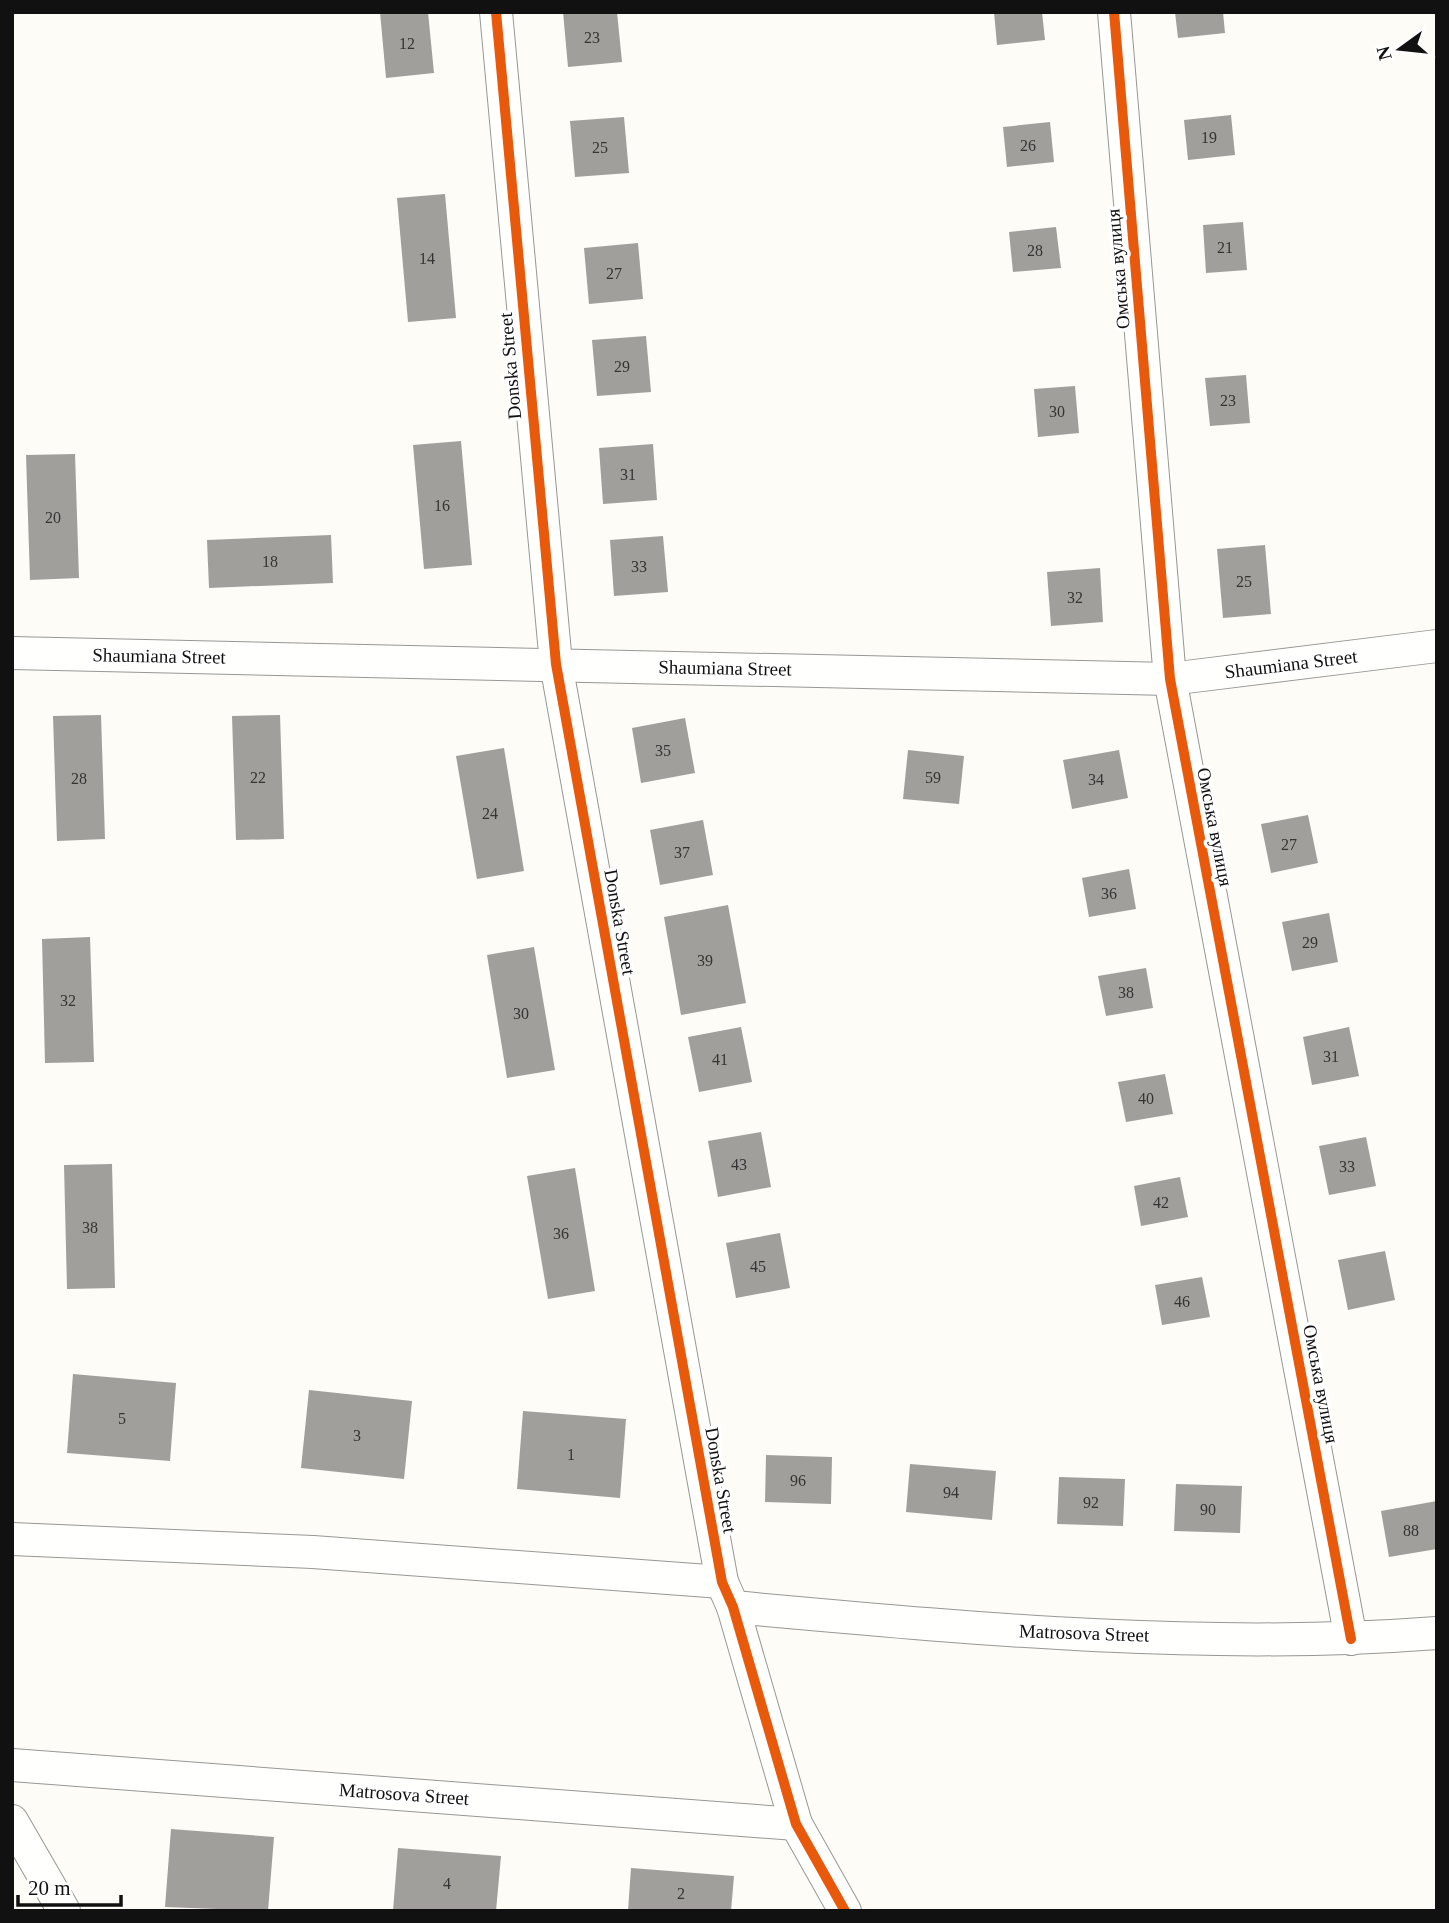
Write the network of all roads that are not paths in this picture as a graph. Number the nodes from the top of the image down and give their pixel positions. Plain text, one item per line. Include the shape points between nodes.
1 (496, 12) edge
2 (1114, 12) edge
3 (1437, 646) edge
4 (12, 653) edge
5 (556, 664) junction
6 (1170, 679) junction
7 (12, 1539) edge
8 (727, 1595) junction
9 (1437, 1633) edge
10 (1351, 1639) junction
11 (12, 1765) edge
12 (12, 1821) edge
13 (796, 1824) junction
14 (64, 1911) edge
15 (845, 1911) edge

1 - 5 street, Donska Street
2 - 6 street, Омська вулиця
3 - 6 street, Shaumiana Street
4 - 5 street, Shaumiana Street
5 - 6 street, Shaumiana Street
5 - 8 street, Donska Street
6 - 10 street, Омська вулиця
7 - 8 street, Matrosova Street via 313,1552
8 - 10 street, Matrosova Street via 1032,1633
8 - 13 street, Donska Street
9 - 10 street, Matrosova Street
11 - 13 street, Matrosova Street
12 - 14 street
13 - 15 street, Donska Street

